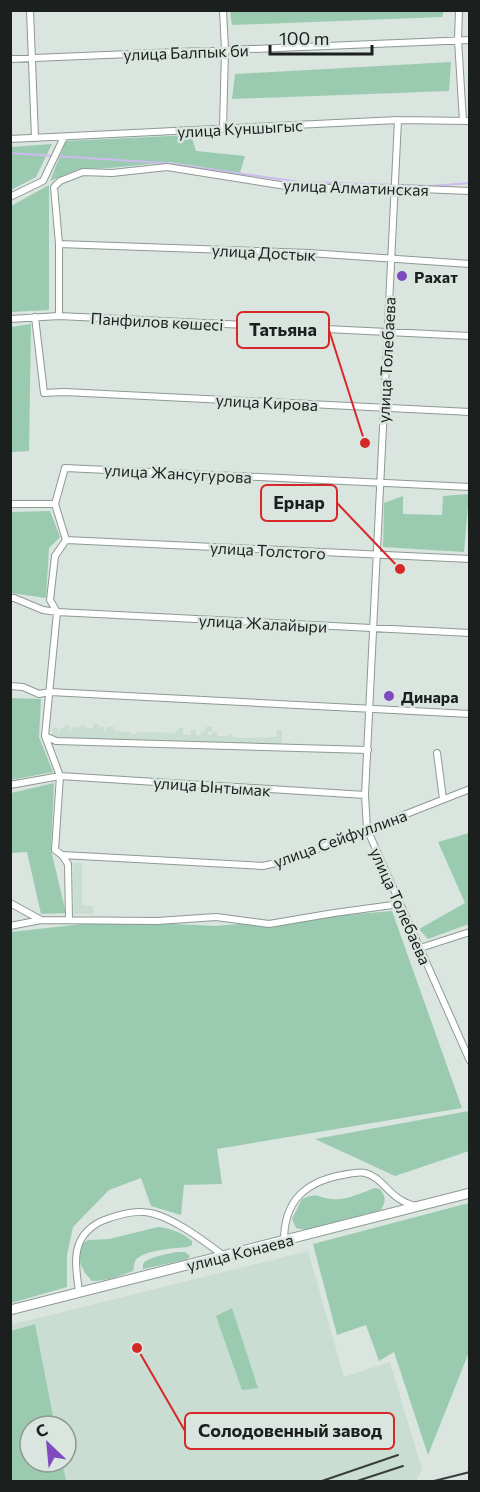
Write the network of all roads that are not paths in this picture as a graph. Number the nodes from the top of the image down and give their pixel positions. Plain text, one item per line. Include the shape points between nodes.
1 (30, 10) edge
2 (223, 10) edge
3 (459, 10) edge
4 (458, 40) junction
5 (470, 40) edge
6 (225, 50) junction
7 (32, 58) junction
8 (10, 59) edge
9 (398, 120) junction
10 (466, 121) edge
11 (223, 129) junction
12 (64, 137) junction
13 (35, 138) junction
14 (10, 139) edge
15 (395, 188) junction
16 (470, 191) edge
17 (10, 197) edge
18 (59, 244) junction
19 (391, 259) junction
20 (470, 264) edge
21 (59, 316) junction
22 (35, 317) junction
23 (10, 319) edge
24 (388, 332) junction
25 (470, 336) edge
26 (384, 408) junction
27 (470, 412) edge
28 (381, 482) junction
29 (470, 487) edge
30 (10, 504) edge
31 (55, 504) junction
32 (66, 540) junction
33 (377, 555) junction
34 (470, 559) edge
35 (10, 598) edge
36 (57, 612) junction
37 (374, 629) junction
38 (470, 633) edge
39 (10, 686) edge
40 (50, 692) junction
41 (370, 708) junction
42 (470, 714) edge
43 (45, 736) junction
44 (368, 750) junction
45 (437, 753) dead end
46 (60, 776) junction
47 (10, 785) edge
48 (470, 789) edge
49 (365, 795) junction
50 (443, 799) junction
51 (367, 829) junction
52 (62, 855) junction
53 (10, 903) edge
54 (400, 904) junction
55 (41, 920) junction
56 (69, 920) junction
57 (10, 926) edge
58 (470, 932) edge
59 (420, 948) junction
60 (470, 1061) edge
61 (470, 1193) edge
62 (418, 1207) junction
63 (284, 1241) junction
64 (224, 1256) junction
65 (79, 1293) junction
66 (10, 1310) edge

1 - 7 street
2 - 6 street
3 - 4 street
4 - 5 street, улица Балпык би
4 - 6 street, улица Балпык би
4 - 10 street
6 - 7 street, улица Балпык би
6 - 11 street
7 - 8 street, улица Балпык би
7 - 13 street
9 - 10 street, улица Куншыгыс
9 - 11 street, улица Куншыгыс
9 - 15 street, улица Толебаева
11 - 12 street, улица Куншыгыс
12 - 13 street, улица Куншыгыс
12 - 17 street via 44,181
13 - 14 street, улица Куншыгыс
15 - 16 street, улица Алматинская
15 - 18 street, улица Алматинская via 299,188 167,166 112,173 83,172 54,187
15 - 19 street, улица Толебаева
18 - 19 street, улица Достык
18 - 21 street
19 - 20 street, улица Достык
19 - 24 street, улица Толебаева
21 - 22 street, Панфилов көшесі
21 - 24 street, Панфилов көшесі
22 - 23 street, Панфилов көшесі
22 - 26 street, улица Кирова via 44,393
24 - 25 street, Панфилов көшесі
24 - 26 street, улица Толебаева
26 - 27 street, улица Кирова
26 - 28 street, улица Толебаева
28 - 29 street, улица Жансугурова
28 - 31 street, улица Жансугурова via 65,468
28 - 33 street, улица Толебаева
30 - 31 street
31 - 32 street
32 - 33 street, улица Толстого
32 - 36 street via 55,556 50,600
33 - 34 street, улица Толстого
33 - 37 street, улица Толебаева
35 - 36 street, улица Жалайыри
36 - 37 street, улица Жалайыри
36 - 40 street
37 - 38 street, улица Жалайыри
37 - 41 street, улица Толебаева
39 - 40 street via 39,694
40 - 41 street
40 - 43 street
41 - 42 street
41 - 44 street, улица Толебаева
43 - 44 street via 56,741
43 - 46 street
44 - 49 street, улица Толебаева
45 - 50 street
46 - 47 street, улица Ынтымак
46 - 49 street, улица Ынтымак
46 - 52 street via 55,850
48 - 50 street, улица Сейфуллина
49 - 51 street, улица Толебаева
50 - 51 street, улица Сейфуллина
51 - 52 street, улица Сейфуллина via 289,860 263,866
51 - 54 street, улица Толебаева
52 - 56 street via 68,864
53 - 55 street
54 - 56 street via 269,924 216,917
54 - 59 street, улица Толебаева
55 - 56 street
55 - 57 street
58 - 59 street
59 - 60 street, улица Толебаева
61 - 62 main road, улица Конаева
62 - 63 main road, улица Конаева
62 - 63 street via 399,1200 365,1173 330,1177 297,1197
63 - 64 main road, улица Конаева
64 - 65 main road, улица Конаева
64 - 65 street via 164,1218 144,1212 121,1214 98,1222 83,1235 76,1252
65 - 66 main road, улица Конаева

